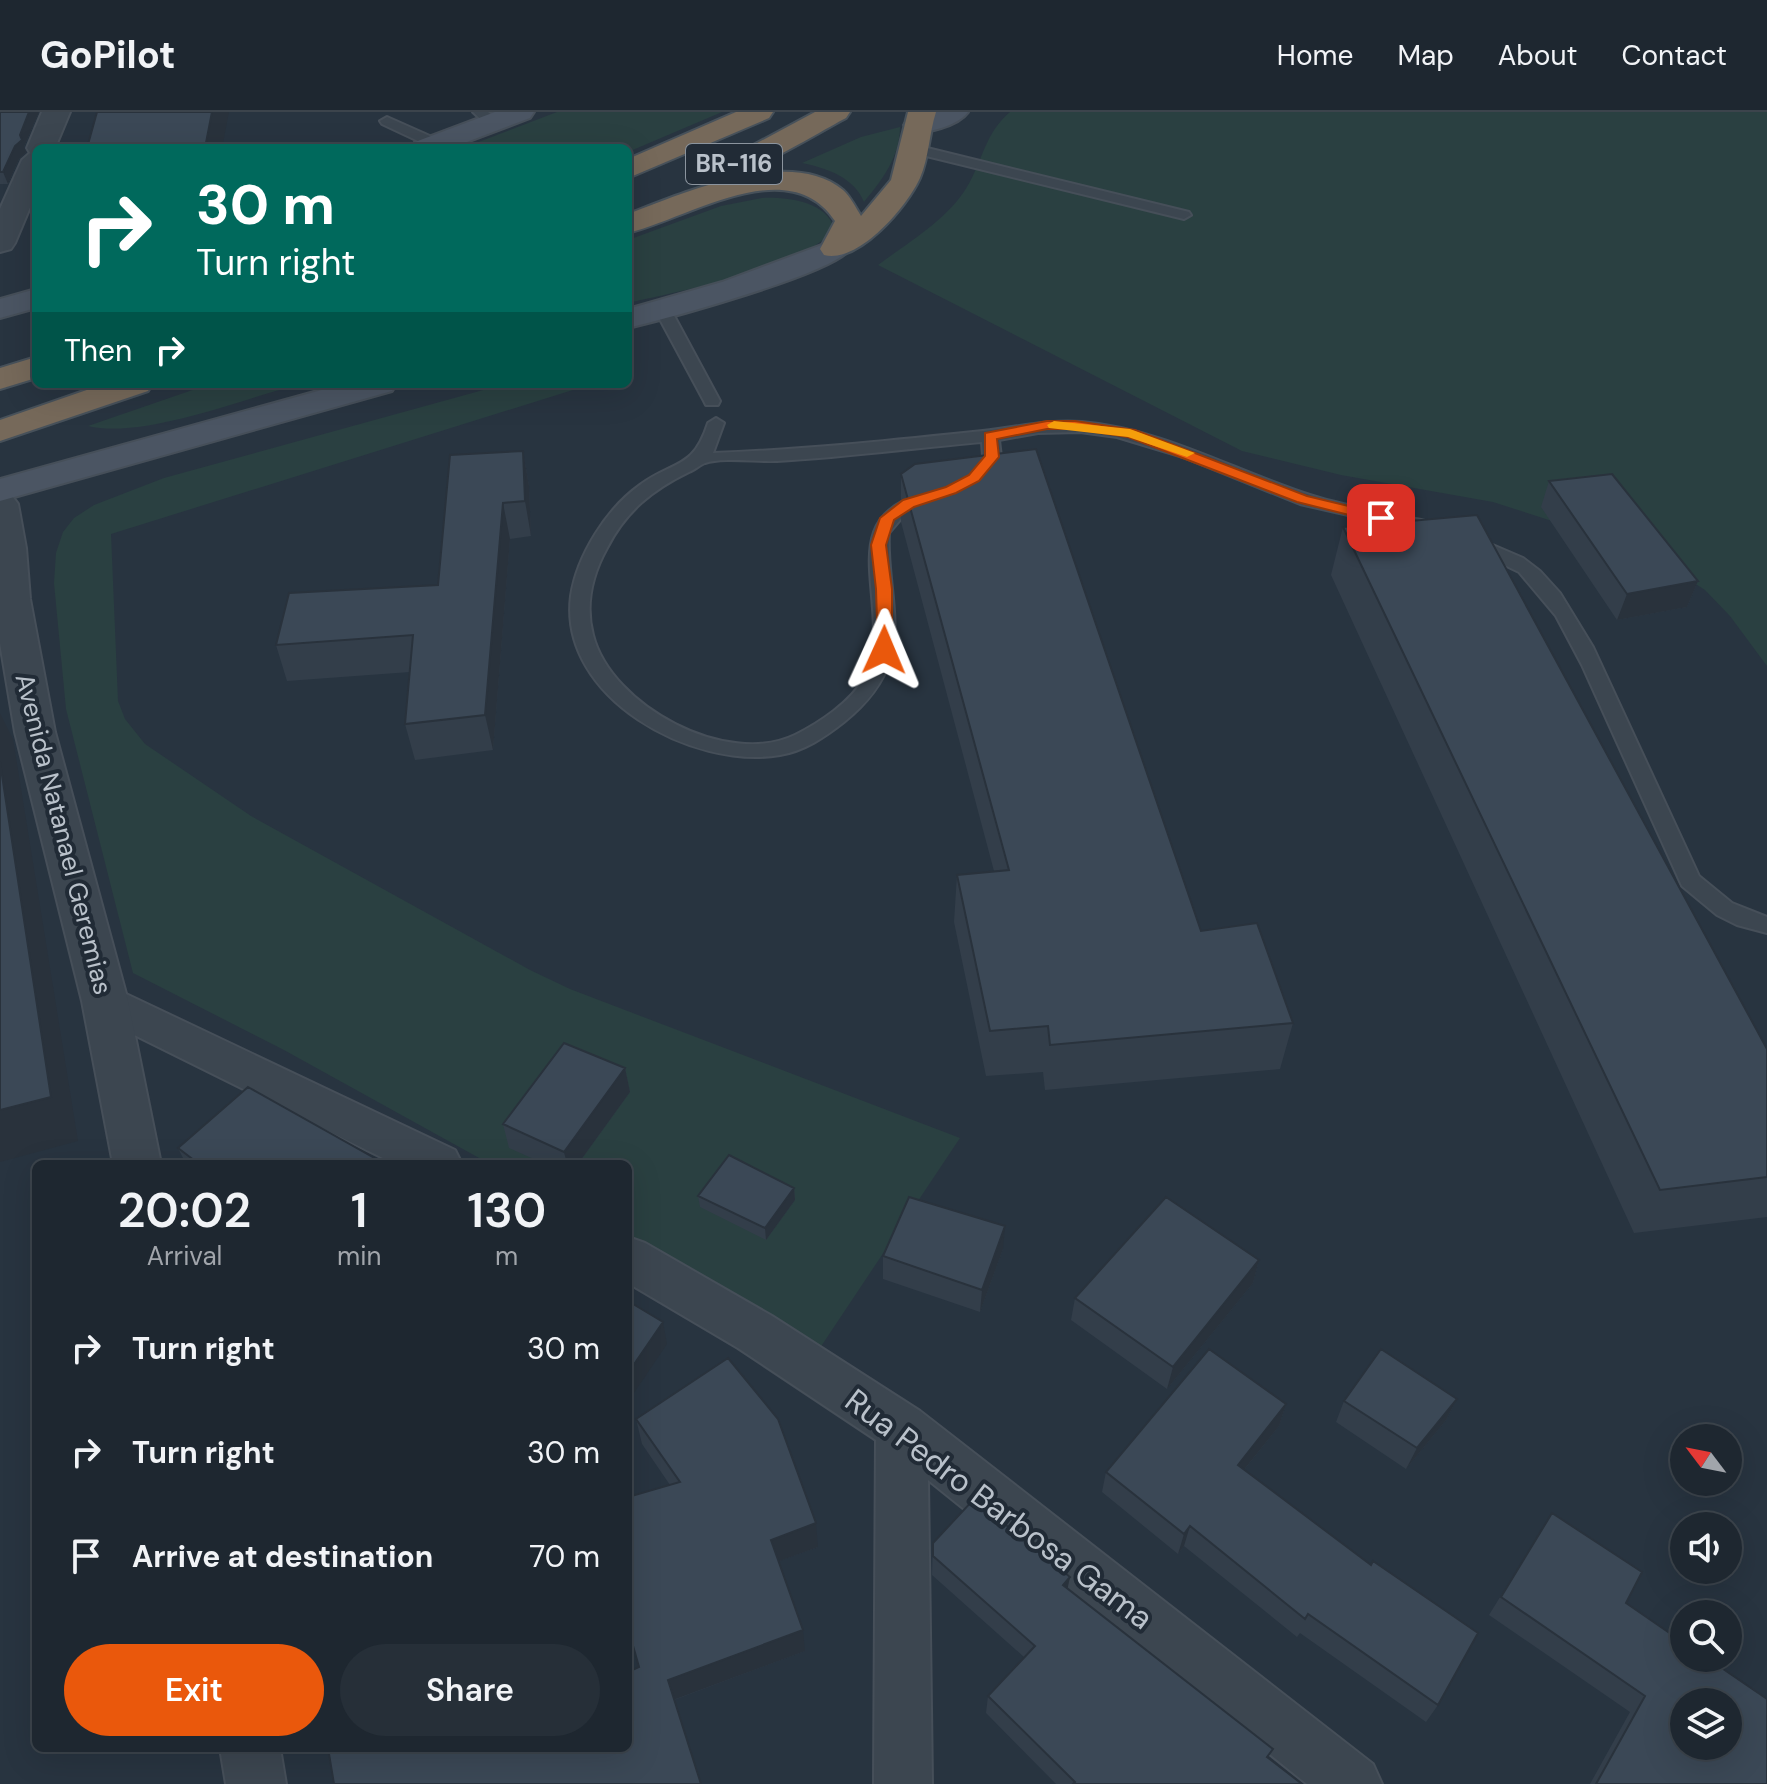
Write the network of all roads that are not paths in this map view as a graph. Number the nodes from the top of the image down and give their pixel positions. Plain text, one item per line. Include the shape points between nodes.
1 (56, 112) edge
2 (520, 112) edge
3 (759, 112) edge
4 (836, 112) edge
5 (954, 112) edge
6 (487, 117) edge
7 (387, 121) dead end
8 (918, 129) edge
9 (43, 144) edge
10 (427, 144) edge
11 (434, 144) edge
12 (632, 167) edge
13 (32, 169) edge
14 (632, 205) edge
15 (1184, 215) dead end
16 (632, 223) edge
17 (0, 243) edge
18 (835, 249) junction
19 (32, 299) edge
20 (0, 309) edge
21 (663, 310) junction
22 (632, 318) edge
23 (32, 368) edge
24 (0, 379) edge
25 (126, 388) edge
26 (366, 388) edge
27 (712, 401) dead end
28 (716, 423) dead end
29 (0, 431) edge
30 (990, 436) junction
31 (702, 458) junction
32 (0, 490) edge
33 (0, 504) edge
34 (1767, 925) edge
35 (105, 1001) junction
36 (136, 1160) edge
37 (431, 1160) edge
38 (632, 1260) edge
39 (902, 1428) junction
40 (251, 1752) edge
41 (256, 1784) edge
42 (903, 1784) edge
43 (1353, 1784) edge

1 - 9 street
2 - 6 main road
3 - 12 highway, BR-116
4 - 14 highway, BR-116 via 756,155
5 - 8 main road
6 - 11 main road
7 - 10 lane
8 - 15 lane
8 - 18 highway via 901,189 859,233
13 - 17 street
16 - 18 highway via 731,186 787,181 831,193 845,207 850,221
18 - 21 main road via 782,273
19 - 20 main road
21 - 22 main road
21 - 27 lane
23 - 24 highway
25 - 29 highway
26 - 32 main road
28 - 31 lane via 711,447
30 - 31 lane via 809,454
30 - 31 lane via 992,457 974,478 887,518 878,545 884,650 874,678 817,733 781,748 738,750 702,742 645,716 616,691 584,638 581,591 615,517 641,491
30 - 34 lane via 1047,425 1130,433 1302,499 1427,527 1498,551 1539,580 1555,599 1584,650 1690,880 1705,897 1733,914
33 - 35 street, Avenida Natanael Geremias via 35,732
35 - 36 street, Avenida Natanael Geremias
35 - 37 street
38 - 39 street, Rua Pedro Barbosa Gama via 755,1332
39 - 42 street
39 - 43 street, Rua Pedro Barbosa Gama
40 - 41 street

